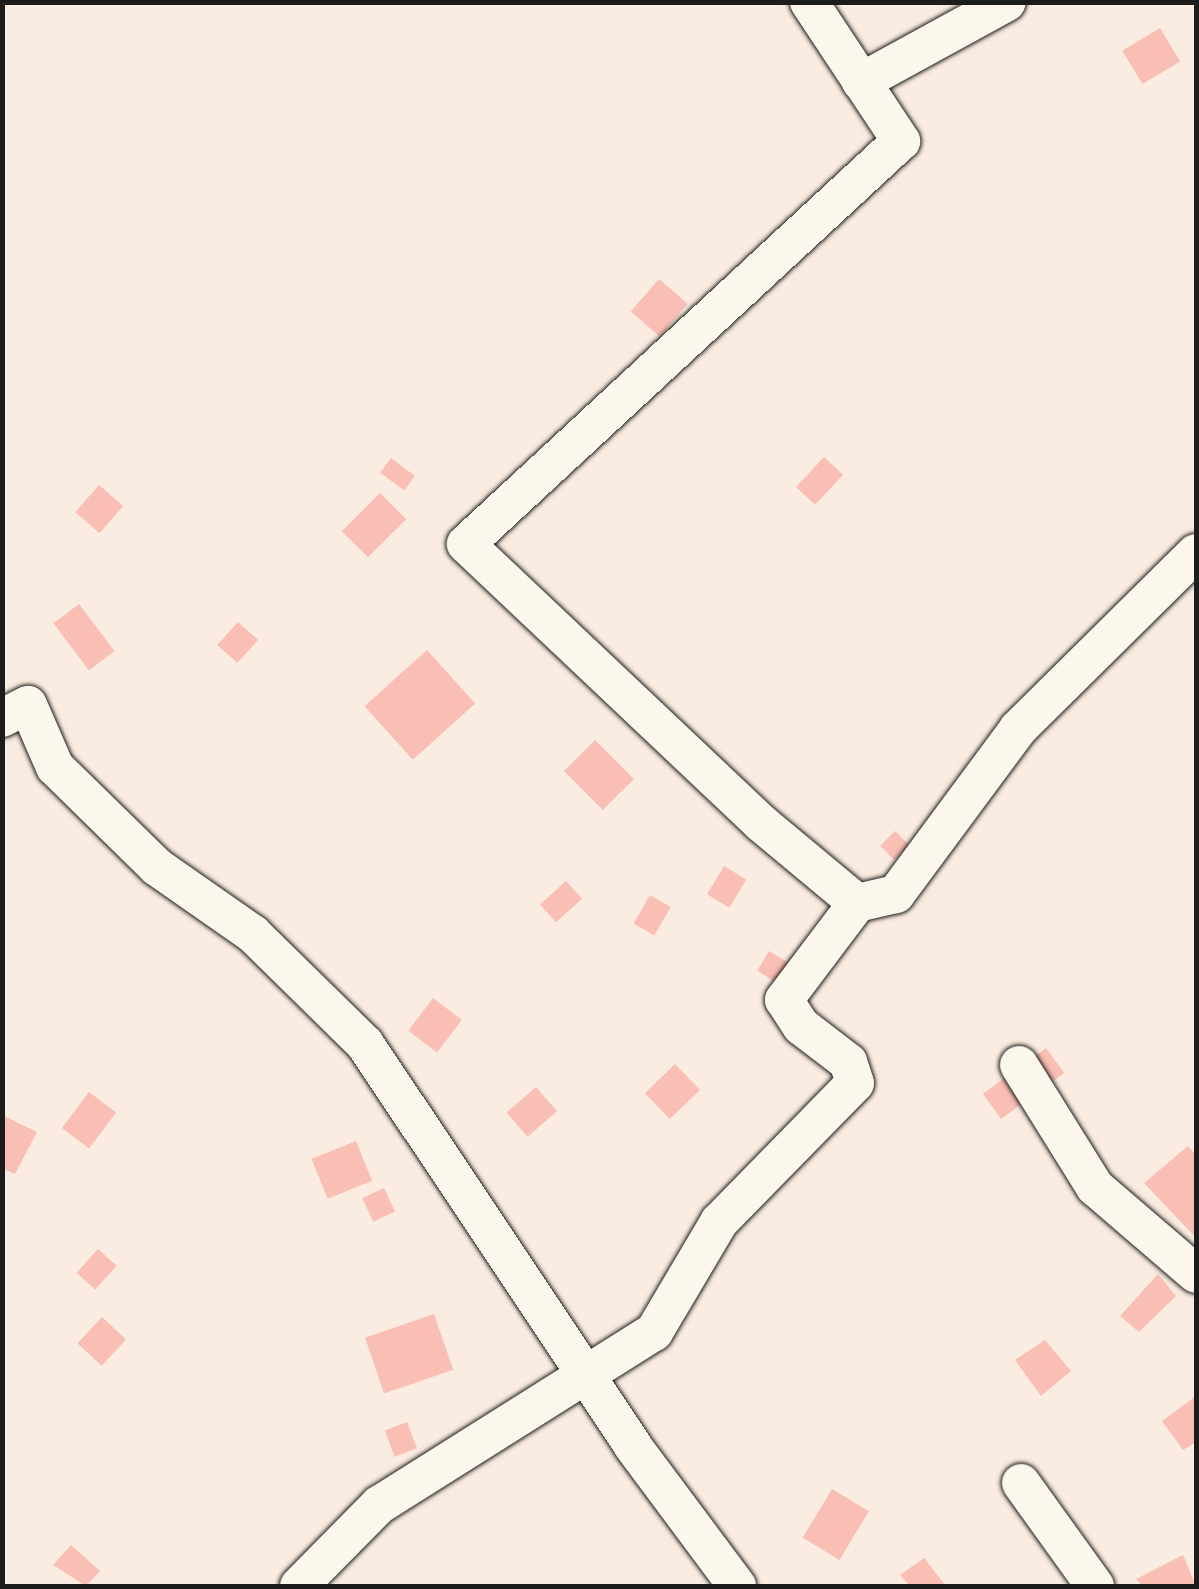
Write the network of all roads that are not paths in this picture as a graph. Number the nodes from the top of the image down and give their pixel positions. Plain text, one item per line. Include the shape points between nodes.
1 (808, 2) edge
2 (1006, 2) edge
3 (862, 82) junction
4 (1196, 553) edge
5 (2, 718) edge
6 (856, 903) junction
7 (1019, 1065) dead end
8 (1196, 1274) edge
9 (587, 1376) junction
10 (1021, 1484) dead end
11 (299, 1586) edge
12 (737, 1586) edge
13 (1096, 1586) edge

1 - 3 street
2 - 3 street
3 - 6 street via 901,142 466,544 761,823
4 - 6 street via 1018,730 896,894
5 - 9 street via 28,706 55,767 157,867 253,934 365,1044
6 - 9 street via 784,1000 801,1026 848,1062 854,1083 718,1222 654,1332
7 - 8 street via 1096,1187
9 - 11 street via 380,1505
9 - 12 street
10 - 13 street

